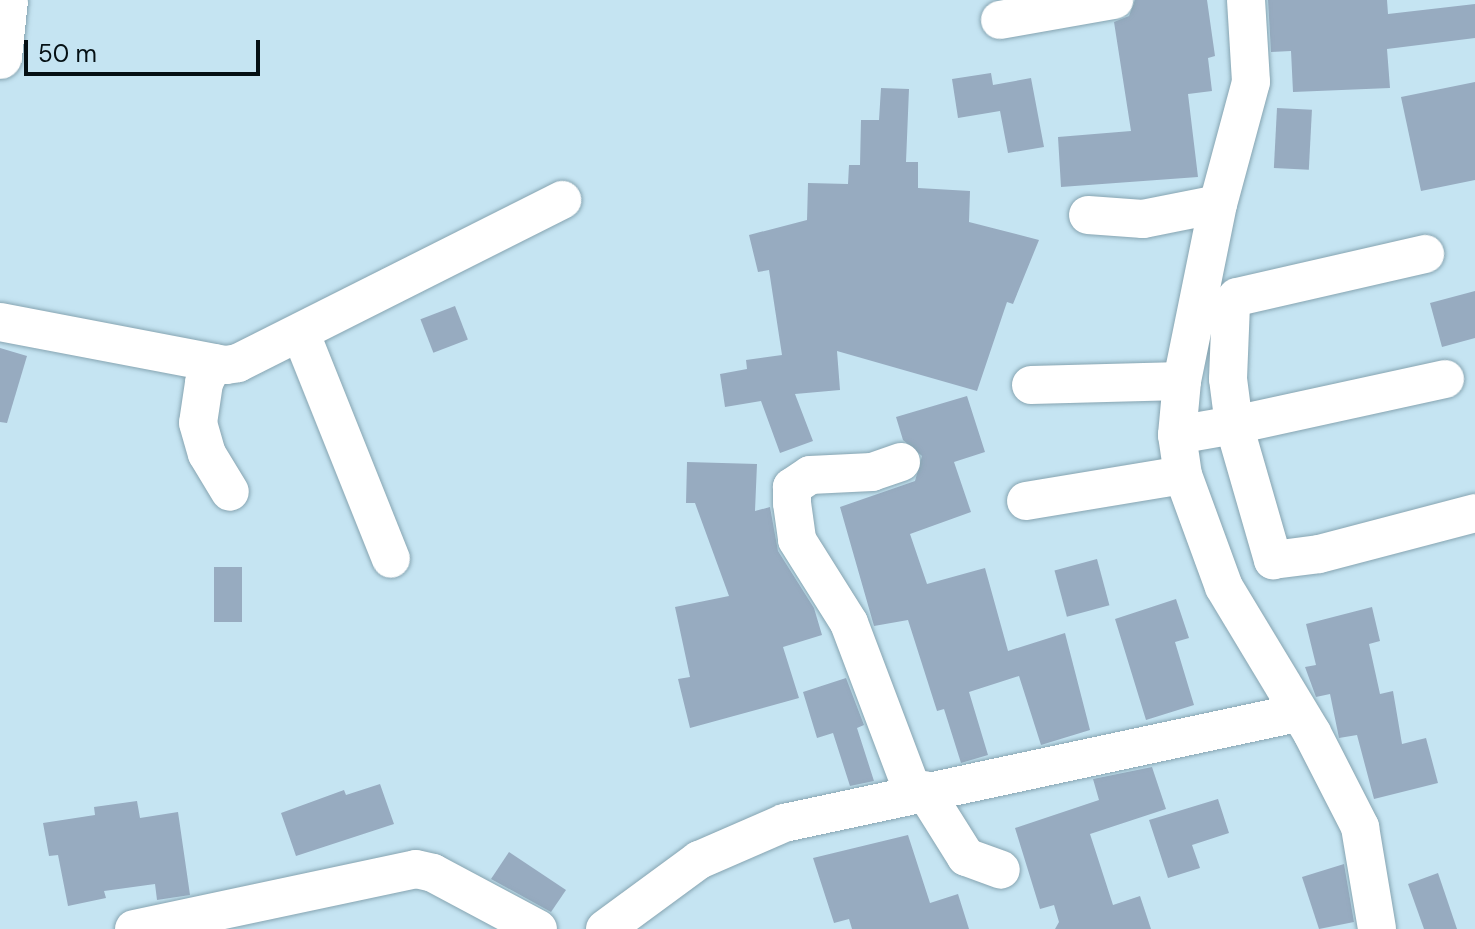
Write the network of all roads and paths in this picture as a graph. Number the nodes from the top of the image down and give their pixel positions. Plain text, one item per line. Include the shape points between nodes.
1 (6, 0) edge
2 (1114, 0) edge
3 (1246, 0) edge
4 (1000, 20) dead end
5 (0, 57) edge
6 (562, 200) dead end
7 (1218, 204) junction
8 (1088, 215) dead end
9 (1425, 254) dead end
10 (0, 322) edge
11 (301, 334) junction
12 (214, 363) junction
13 (1445, 379) dead end
14 (1182, 381) junction
15 (1031, 385) dead end
16 (1234, 425) junction
17 (1177, 435) junction
18 (901, 462) dead end
19 (1183, 475) junction
20 (230, 492) dead end
21 (1026, 501) dead end
22 (1475, 513) edge
23 (391, 559) dead end
24 (1297, 713) junction
25 (918, 791) junction
26 (1001, 870) dead end
27 (134, 929) edge
28 (538, 929) edge
29 (605, 929) edge
30 (1377, 929) edge

1 - 5 main road
2 - 4 street
3 - 7 street via 1251,82
6 - 11 street
7 - 8 street via 1143,219
7 - 14 street
9 - 16 street via 1237,297 1231,304 1228,379
10 - 12 street
11 - 12 street via 238,363
11 - 23 street
12 - 20 street via 204,383 198,423 207,454
13 - 16 street
14 - 15 street
14 - 17 street
16 - 17 street
16 - 22 street via 1273,560 1308,556
17 - 19 street
18 - 25 street via 872,472 810,475 792,487 792,503 797,540 849,623
19 - 21 street
19 - 24 street via 1224,587
24 - 25 street
24 - 30 street via 1360,827
25 - 26 street via 966,857
25 - 29 street via 739,839 699,860
27 - 28 street via 416,869

